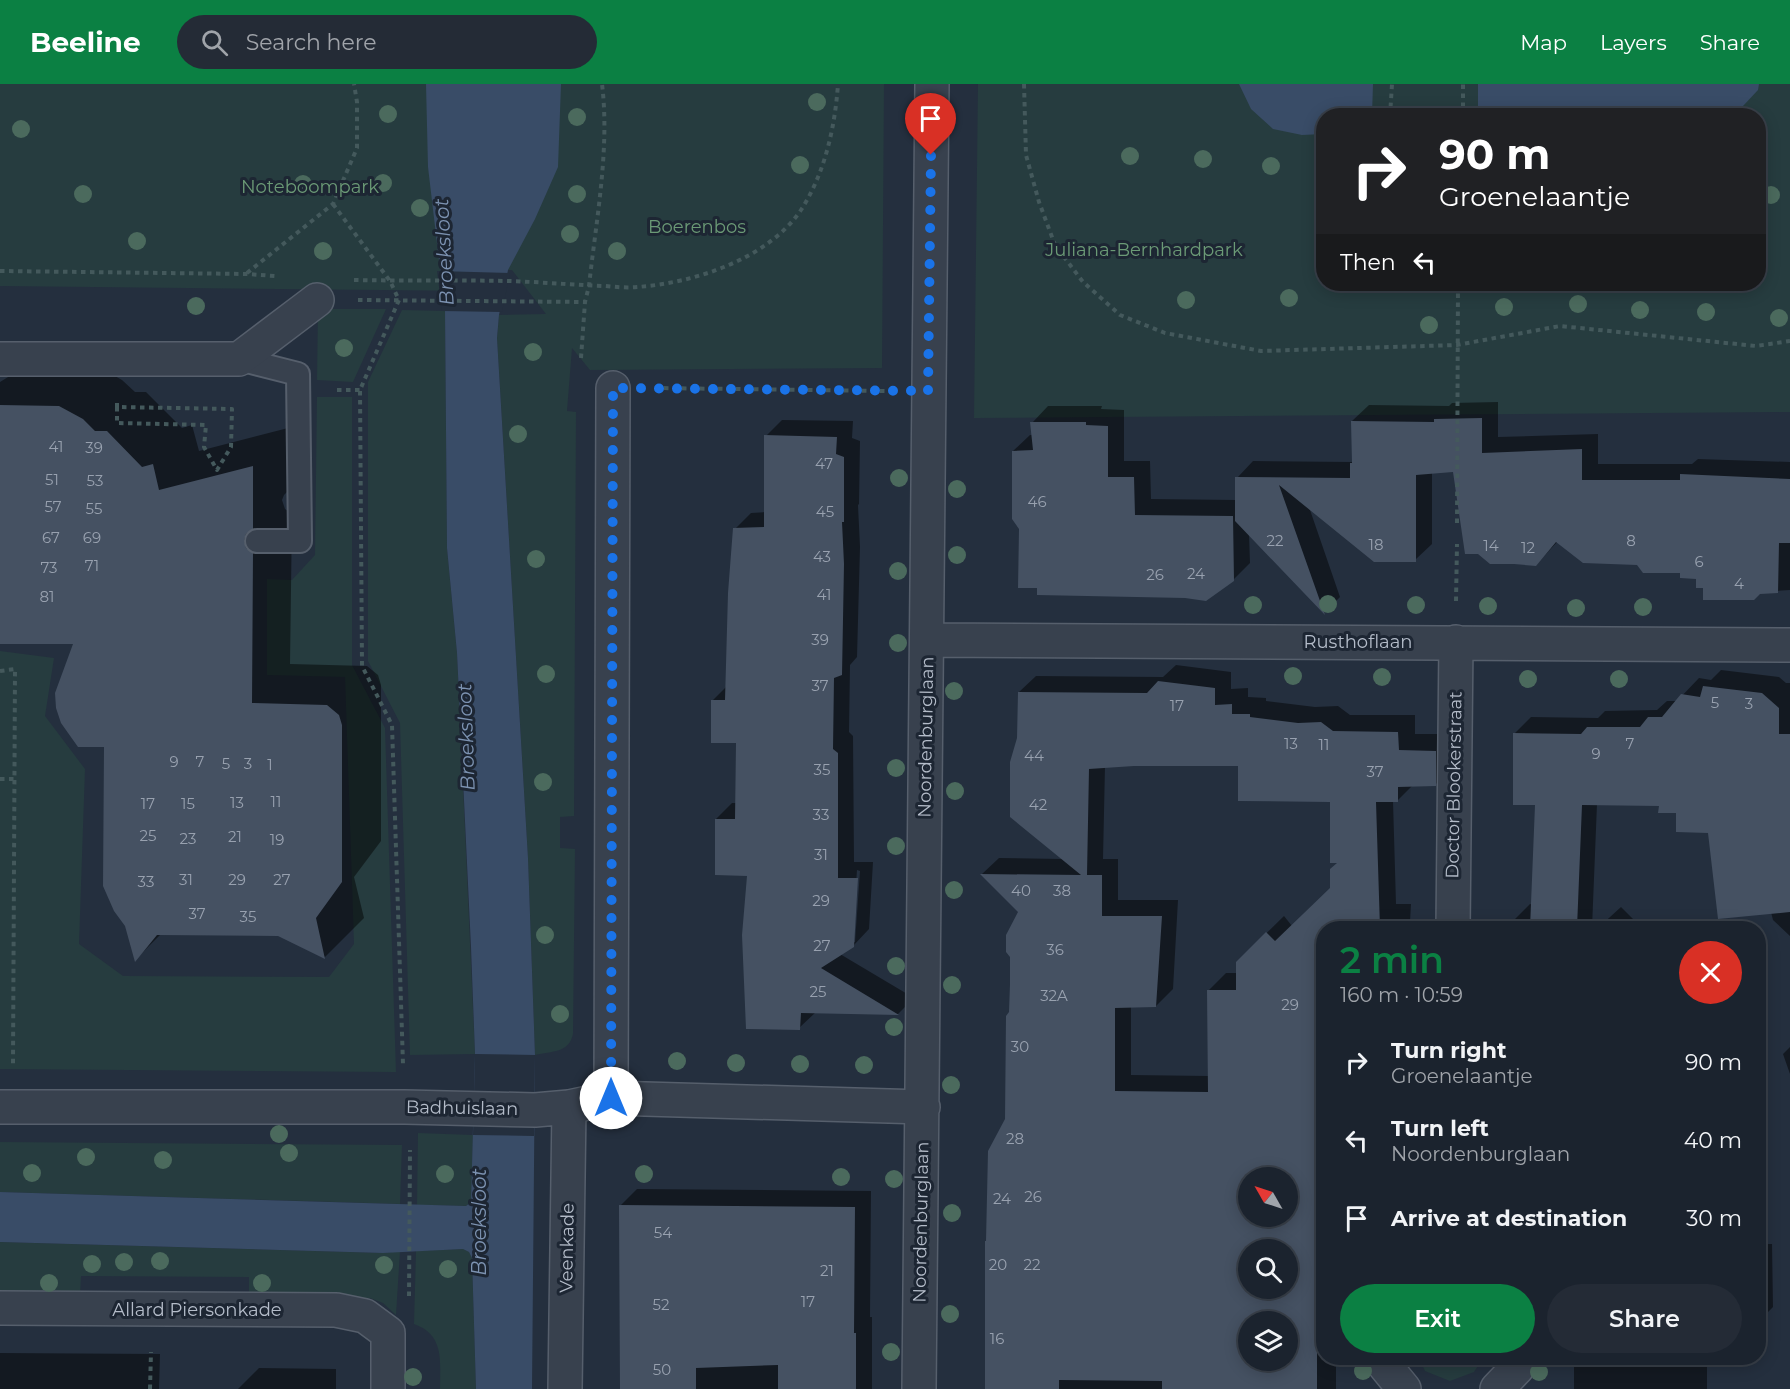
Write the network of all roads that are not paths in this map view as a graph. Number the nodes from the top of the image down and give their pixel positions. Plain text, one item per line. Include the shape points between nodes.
1 (932, 84) edge
2 (317, 300) road end
3 (0, 359) edge
4 (238, 359) junction
5 (613, 388) road end
6 (257, 540) dead end
7 (927, 640) junction
8 (1456, 642) junction
9 (1790, 645) edge
10 (1453, 921) edge
11 (611, 1098) junction
12 (6, 1107) edge
13 (569, 1107) junction
14 (923, 1107) junction
15 (0, 1308) edge
16 (1384, 1365) edge
17 (1517, 1365) edge
18 (388, 1389) edge
19 (565, 1389) edge
20 (920, 1389) edge
21 (1404, 1389) edge
22 (1497, 1389) edge

1 - 7 street, Noordenburglaan
2 - 4 street
3 - 4 street
4 - 6 lane via 298,374 300,541
5 - 11 street
7 - 8 street, Rusthoflaan
7 - 14 street, Noordenburglaan
8 - 9 street, Rusthoflaan
8 - 10 street, Doctor Blookerstraat
11 - 13 street, Badhuislaan
11 - 14 street, Badhuislaan
12 - 13 street, Badhuislaan
13 - 19 street, Veenkade
14 - 20 street, Noordenburglaan
15 - 18 street, Allard Piersonkade via 336,1310 365,1316 388,1333
16 - 21 street
17 - 22 street

